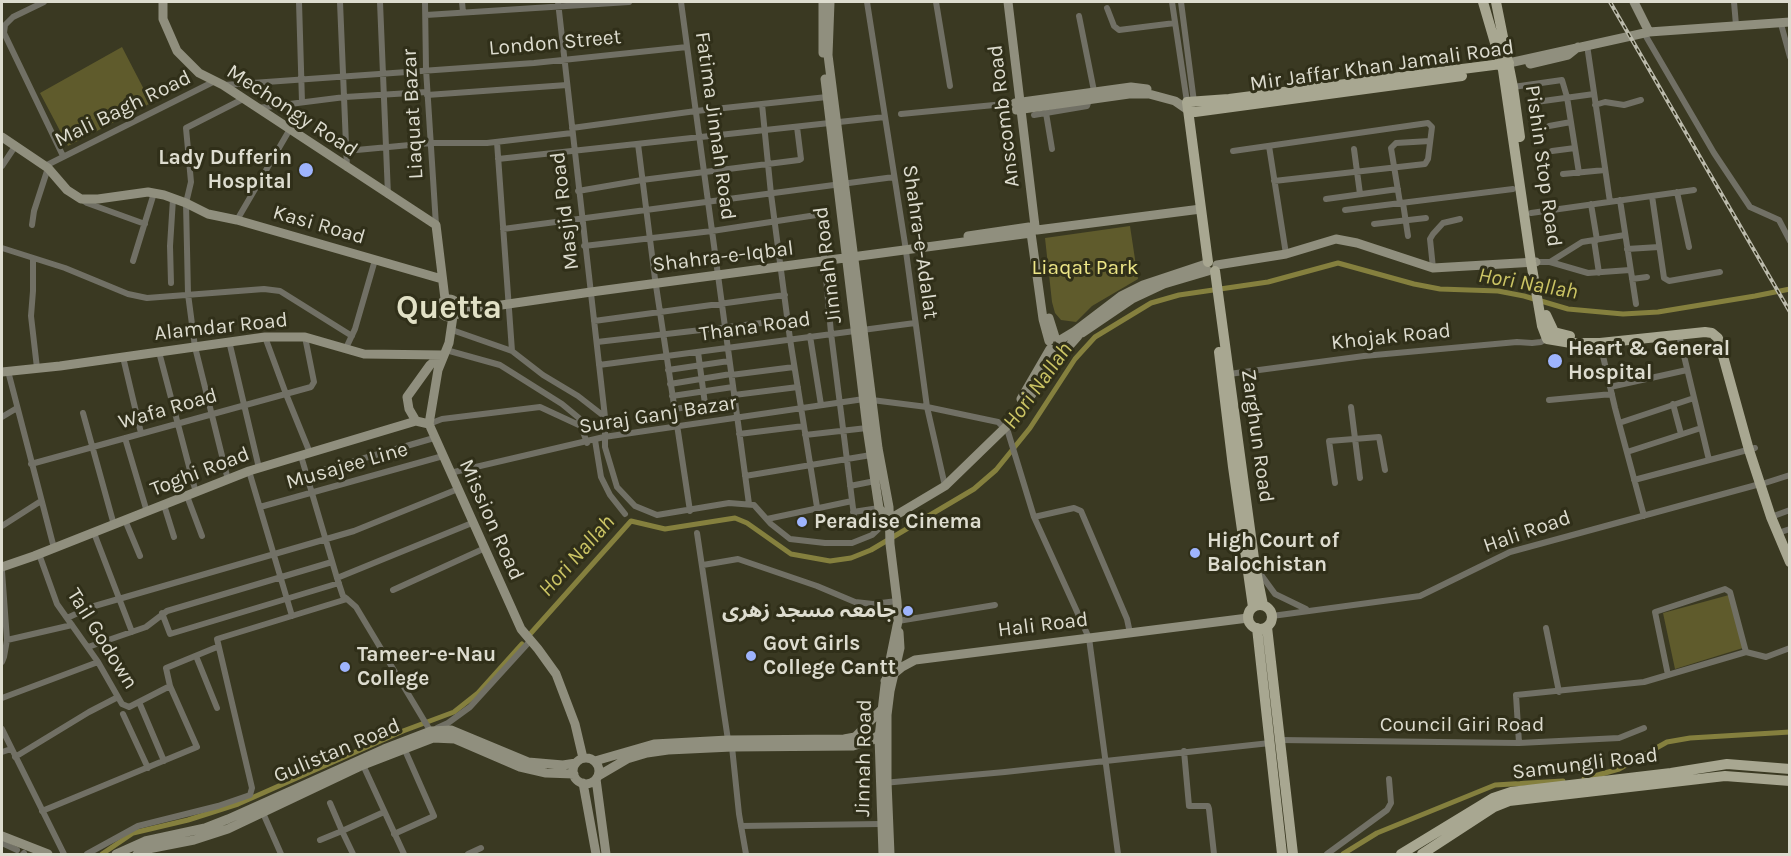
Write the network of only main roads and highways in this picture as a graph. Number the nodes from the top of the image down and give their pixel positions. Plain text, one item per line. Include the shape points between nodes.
1 (1483, 2) edge
2 (1493, 5) edge
3 (1498, 32) junction
4 (1506, 67) junction
5 (1510, 88) junction
6 (1191, 106) junction
7 (1534, 262) junction
8 (1211, 267) junction
9 (1540, 300) junction
10 (1551, 336) junction
11 (1752, 449) junction
12 (1241, 498) junction
13 (1783, 531) edge
14 (1790, 552) edge
15 (1790, 562) edge
16 (1258, 606) junction
17 (1262, 627) junction
18 (1274, 742) junction
19 (1790, 769) edge
20 (1722, 771) junction
21 (1790, 775) edge
22 (1710, 778) junction
23 (1790, 781) edge
24 (1790, 787) edge
25 (1282, 855) edge
26 (1293, 855) edge
27 (1401, 855) edge
28 (1422, 855) edge

1 - 3 main road
2 - 3 main road
3 - 4 main road
4 - 5 main road
4 - 6 main road, Mir Jaffar Khan Jamali Road
5 - 7 main road, Pishin Stop Road
5 - 7 main road, Pishin Stop Road via 1531,213
6 - 8 main road, Zarghun Road
6 - 8 main road, Zarghun Road
7 - 9 main road, Pishin Stop Road
8 - 12 main road, Zarghun Road
8 - 12 main road, Zarghun Road via 1229,374
9 - 10 main road, Pishin Stop Road
9 - 10 main road, Pishin Stop Road via 1542,326
10 - 11 main road via 1571,343 1600,343 1712,333 1718,338
10 - 11 main road via 1610,337 1705,326 1719,330 1725,339
11 - 13 main road via 1773,516
12 - 16 main road, Zarghun Road
12 - 16 main road, Zarghun Road via 1255,566
13 - 14 main road
13 - 15 main road
16 - 17 main road via 1248,618 1251,624
16 - 17 main road via 1269,609 1272,616 1271,622
17 - 18 main road
18 - 25 main road
18 - 26 main road
19 - 20 main road, Samungli Road via 1734,763
20 - 21 main road
20 - 22 main road
20 - 23 main road
20 - 27 main road, Samungli Road via 1511,792 1493,798
22 - 24 main road, Samungli Road
22 - 28 main road, Samungli Road via 1509,801

